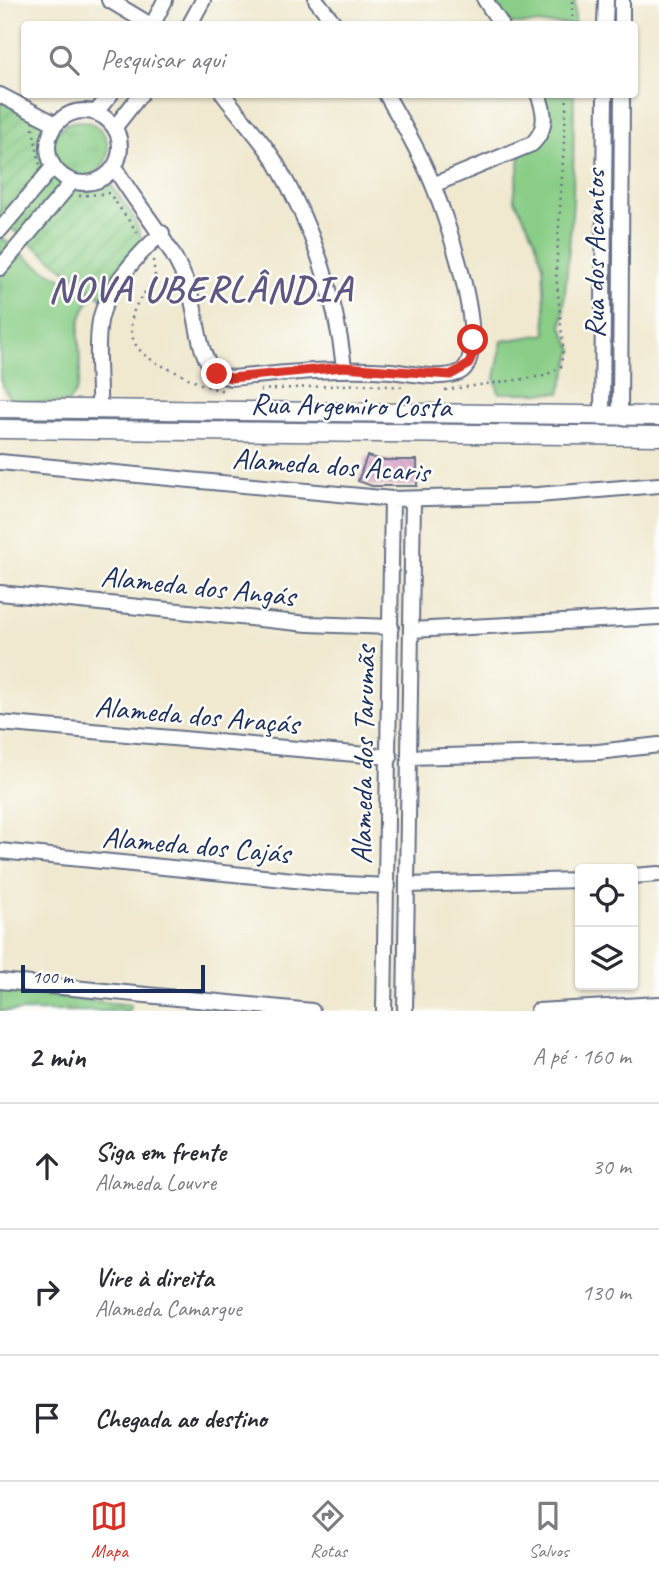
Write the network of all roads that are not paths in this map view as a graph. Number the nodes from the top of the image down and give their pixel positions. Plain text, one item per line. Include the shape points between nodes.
1 (109, 0) edge
2 (165, 0) edge
3 (203, 0) edge
4 (316, 0) edge
5 (485, 0) edge
6 (606, 0) edge
7 (622, 0) edge
8 (146, 21) edge
9 (153, 21) edge
10 (192, 21) edge
11 (333, 21) edge
12 (499, 21) edge
13 (605, 21) edge
14 (622, 21) edge
15 (0, 95) edge
16 (108, 98) edge
17 (138, 98) edge
18 (226, 98) edge
19 (388, 98) edge
20 (539, 98) edge
21 (605, 98) edge
22 (622, 98) edge
23 (96, 112) junction
24 (56, 124) junction
25 (115, 127) junction
26 (115, 168) junction
27 (49, 171) junction
28 (433, 185) junction
29 (67, 186) junction
30 (0, 230) edge
31 (162, 233) junction
32 (0, 238) edge
33 (13, 249) junction
34 (0, 268) edge
35 (344, 367) junction
36 (0, 408) edge
37 (56, 408) junction
38 (99, 408) junction
39 (268, 411) junction
40 (611, 414) junction
41 (659, 415) edge
42 (0, 429) edge
43 (50, 429) junction
44 (268, 433) junction
45 (659, 436) edge
46 (0, 462) edge
47 (659, 485) edge
48 (392, 499) junction
49 (413, 499) junction
50 (0, 593) edge
51 (659, 617) edge
52 (391, 627) junction
53 (411, 630) junction
54 (391, 690) junction
55 (410, 690) junction
56 (0, 723) edge
57 (659, 745) edge
58 (390, 757) junction
59 (409, 757) junction
60 (389, 820) junction
61 (407, 820) junction
62 (0, 851) edge
63 (659, 874) edge
64 (638, 876) edge
65 (575, 880) edge
66 (407, 885) junction
67 (387, 886) junction
68 (386, 951) junction
69 (406, 951) junction
70 (0, 981) edge
71 (143, 996) junction
72 (659, 1004) edge
73 (644, 1008) edge
74 (143, 1011) edge
75 (312, 1011) edge
76 (384, 1011) edge
77 (405, 1011) edge
78 (538, 1011) edge

1 - 8 street
2 - 9 street
3 - 10 street
4 - 11 street
5 - 12 street
6 - 13 street
7 - 14 street
15 - 24 street
16 - 23 street
17 - 25 street
18 - 35 street via 275,161 310,230 334,309
19 - 28 street
20 - 28 street via 545,118 540,136 521,150
21 - 40 street, Rua dos Acantos
22 - 40 street, Rua dos Acantos
23 - 24 street via 74,112
23 - 25 street
24 - 27 street via 48,145
25 - 26 street via 121,143
26 - 29 street via 96,182
26 - 31 street
27 - 29 street
27 - 30 street
28 - 35 street via 459,261 473,340 468,365 460,372 439,375
29 - 33 street
31 - 35 street via 190,291 205,352 217,374 231,378
31 - 38 street via 145,248 106,301 100,320
32 - 33 street
33 - 34 street
36 - 37 street
37 - 38 street
37 - 43 street
38 - 39 street
39 - 40 street
39 - 44 street
40 - 41 street
42 - 43 street, Rua Argemiro Costa
43 - 44 street, Rua Argemiro Costa
44 - 45 street, Rua Argemiro Costa
46 - 48 street, Alameda dos Acaris
47 - 49 street, Alameda dos Acaris
48 - 49 street, Alameda dos Acaris
48 - 52 street, Alameda dos Tarumãs
49 - 53 street, Alameda dos Tarumãs
50 - 52 street, Alameda dos Angás via 308,624
51 - 53 street
52 - 54 street, Alameda dos Tarumãs
53 - 55 street, Alameda dos Tarumãs
54 - 55 street
54 - 58 street, Alameda dos Tarumãs
55 - 59 street, Alameda dos Tarumãs
56 - 58 street, Alameda dos Araçás
57 - 59 street via 598,752
58 - 60 street, Alameda dos Tarumãs
59 - 61 street, Alameda dos Tarumãs
60 - 61 street
60 - 67 street, Alameda dos Tarumãs
61 - 66 street, Alameda dos Tarumãs
62 - 67 street, Alameda dos Cajás via 324,884
63 - 64 street
65 - 66 street
66 - 69 street, Alameda dos Tarumãs
67 - 68 street, Alameda dos Tarumãs
68 - 69 street
68 - 76 street, Alameda dos Tarumãs
69 - 77 street, Alameda dos Tarumãs
70 - 71 street
71 - 74 street
71 - 75 street
72 - 73 street
73 - 78 street

